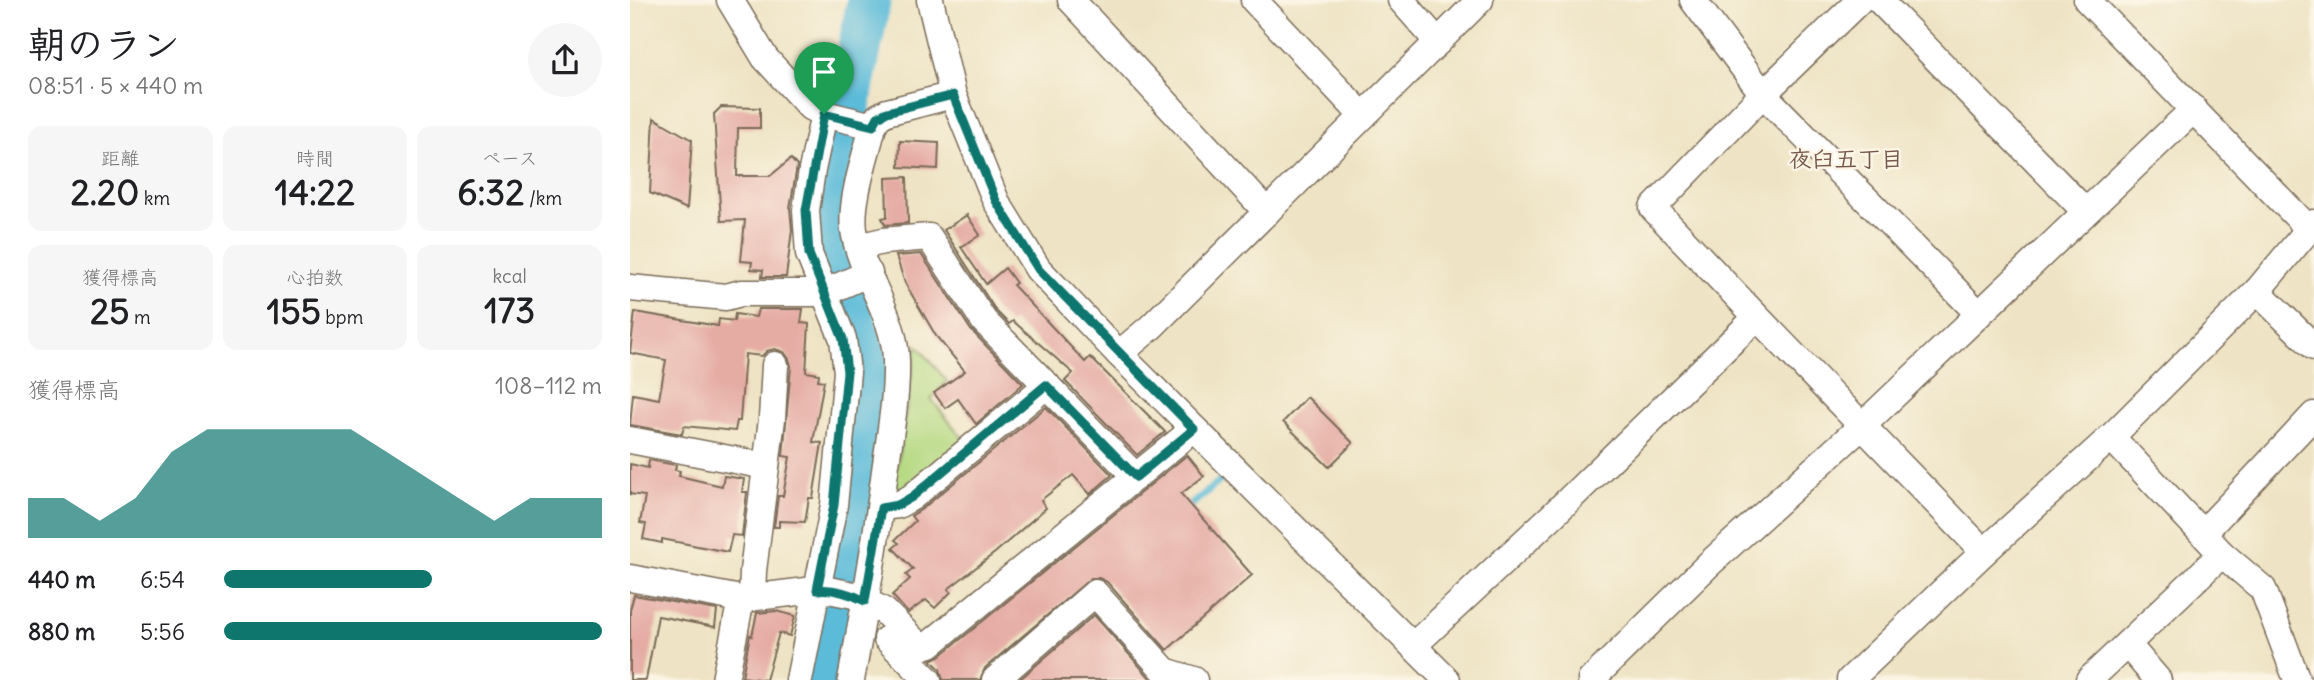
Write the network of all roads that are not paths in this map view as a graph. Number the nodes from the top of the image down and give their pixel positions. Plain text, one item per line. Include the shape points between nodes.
1 (730, 0) edge
2 (930, 0) edge
3 (1071, 0) edge
4 (1254, 0) edge
5 (1401, 0) edge
6 (1480, 0) edge
7 (1693, 0) edge
8 (1860, 0) edge
9 (1879, 0) edge
10 (2087, 0) edge
11 (1438, 42) junction
12 (1763, 94) junction
13 (953, 95) junction
14 (2194, 109) junction
15 (829, 115) junction
16 (1363, 116) junction
17 (868, 124) junction
18 (2085, 211) junction
19 (1267, 212) junction
20 (2311, 226) edge
21 (858, 247) junction
22 (869, 273) junction
23 (630, 288) edge
24 (2257, 291) junction
25 (824, 293) junction
26 (1979, 314) junction
27 (1756, 318) junction
28 (2314, 347) edge
29 (1119, 354) junction
30 (775, 365) dead end
31 (1046, 385) junction
32 (2314, 415) edge
33 (1863, 425) junction
34 (1194, 429) junction
35 (2111, 437) junction
36 (630, 440) edge
37 (766, 466) junction
38 (1136, 477) junction
39 (881, 508) junction
40 (2203, 533) junction
41 (1984, 552) junction
42 (2222, 554) junction
43 (630, 578) edge
44 (817, 590) junction
45 (747, 599) junction
46 (865, 601) junction
47 (2127, 644) junction
48 (1413, 646) junction
49 (726, 680) edge
50 (800, 680) edge
51 (851, 680) edge
52 (928, 680) edge
53 (995, 680) edge
54 (1194, 680) edge
55 (1447, 680) edge
56 (1591, 680) edge
57 (1850, 680) edge
58 (2089, 680) edge
59 (2158, 680) edge
60 (2297, 680) edge

1 - 15 street via 765,58 810,107
2 - 13 street
3 - 19 street
4 - 16 street
5 - 11 street
6 - 11 street
7 - 12 street
8 - 12 street
9 - 18 street
10 - 14 street
11 - 16 street
12 - 26 street
12 - 27 street via 1653,208
13 - 17 street via 887,112
13 - 29 street via 996,201 1038,269
14 - 18 street
14 - 20 street
15 - 17 street
15 - 25 street via 806,210 809,254
16 - 19 street
17 - 21 street via 855,205
18 - 26 street
19 - 29 street
20 - 24 street
21 - 22 street
21 - 31 street via 929,237 984,321
22 - 25 street
22 - 39 street via 896,357
23 - 25 street via 726,297
24 - 28 street
24 - 35 street
25 - 44 street via 843,339 847,372 834,505
26 - 33 street
27 - 33 street
27 - 48 street
29 - 34 street
30 - 37 street
31 - 38 street
31 - 39 street via 912,497
32 - 40 street
33 - 41 street
33 - 56 street via 1709,564
34 - 38 street
34 - 48 street
35 - 40 street
35 - 41 street
36 - 37 street
37 - 45 street
38 - 46 street via 930,644 920,647 884,611
39 - 46 street
40 - 42 street
41 - 57 street
42 - 47 street
42 - 60 street via 2263,589
43 - 45 street
44 - 45 street
44 - 46 street
44 - 50 street
45 - 49 street
46 - 51 street
46 - 52 street via 881,632
47 - 58 street
47 - 59 street
48 - 55 street
53 - 54 street via 1095,593 1165,671

